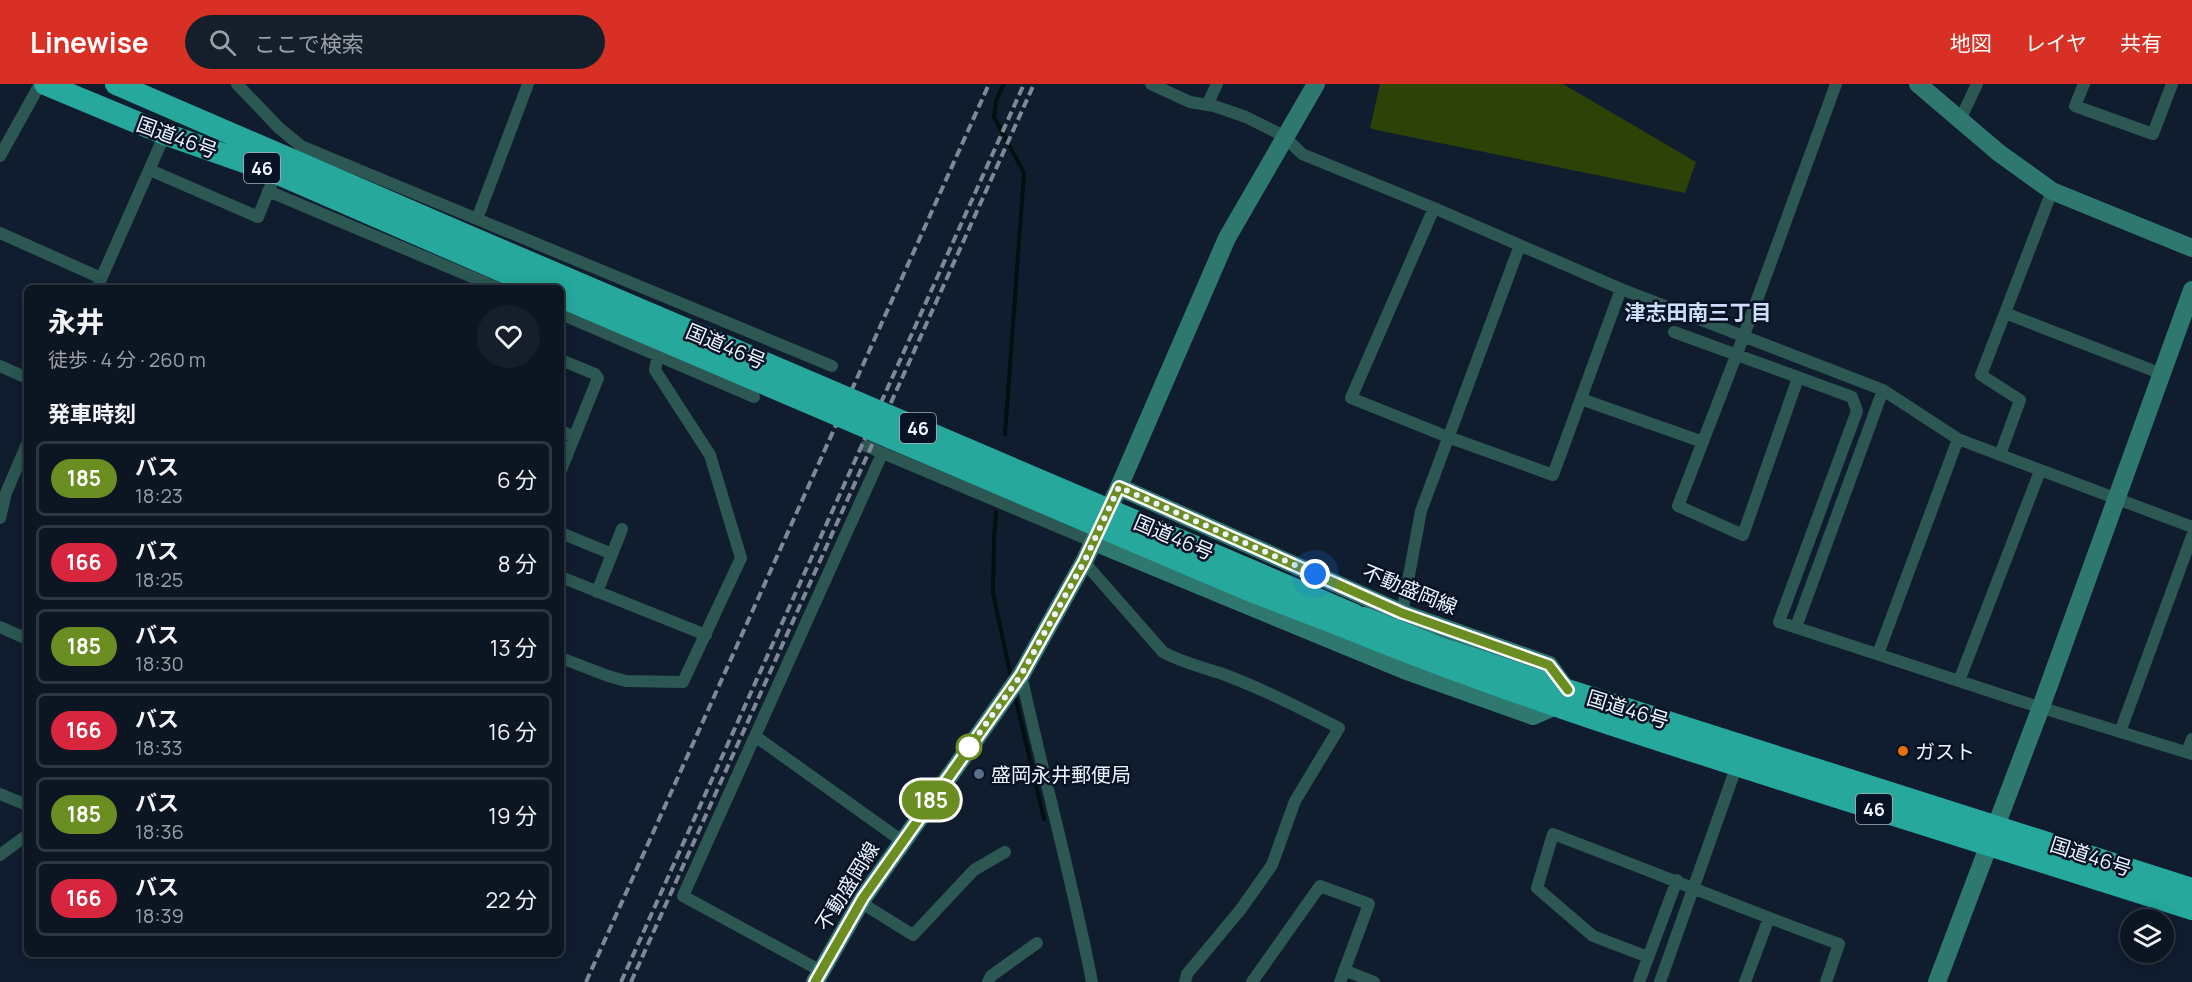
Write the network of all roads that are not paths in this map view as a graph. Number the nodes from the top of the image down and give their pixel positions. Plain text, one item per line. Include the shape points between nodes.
1 (42, 84) edge
2 (116, 84) edge
3 (237, 84) edge
4 (528, 84) edge
5 (1151, 84) edge
6 (1217, 84) edge
7 (1316, 84) edge
8 (1836, 84) edge
9 (1918, 84) edge
10 (1977, 84) edge
11 (2084, 84) edge
12 (2172, 84) edge
13 (1207, 105) junction
14 (1960, 120) junction
15 (279, 128) junction
16 (165, 134) junction
17 (1284, 136) junction
18 (0, 156) edge
19 (150, 170) junction
20 (278, 174) junction
21 (2052, 191) junction
22 (1434, 208) junction
23 (477, 219) junction
24 (0, 233) edge
25 (1520, 245) junction
26 (2192, 248) edge
27 (478, 251) junction
28 (99, 283) edge
29 (492, 285) edge
30 (536, 285) edge
31 (558, 285) edge
32 (564, 288) edge
33 (1621, 289) junction
34 (2192, 290) edge
35 (564, 298) edge
36 (2005, 313) junction
37 (564, 315) edge
38 (1674, 332) dead end
39 (1743, 338) junction
40 (658, 354) junction
41 (1737, 355) junction
42 (564, 361) edge
43 (0, 366) edge
44 (832, 366) dead end
45 (2162, 374) junction
46 (24, 377) edge
47 (1798, 378) junction
48 (1883, 390) junction
49 (754, 397) dead end
50 (1581, 399) junction
51 (564, 432) edge
52 (574, 437) junction
53 (1448, 437) junction
54 (1958, 439) junction
55 (1703, 442) junction
56 (866, 446) dead end
57 (24, 450) edge
58 (882, 454) junction
59 (2000, 455) junction
60 (564, 462) edge
61 (2040, 471) junction
62 (1119, 487) junction
63 (3, 492) edge
64 (2117, 499) junction
65 (0, 518) edge
66 (2192, 527) edge
67 (622, 529) dead end
68 (564, 534) edge
69 (2192, 537) edge
70 (1094, 542) junction
71 (612, 554) junction
72 (1084, 562) junction
73 (564, 578) edge
74 (597, 592) junction
75 (1402, 613) junction
76 (1352, 622) junction
77 (0, 627) edge
78 (1796, 627) junction
79 (706, 635) junction
80 (24, 638) edge
81 (1878, 654) junction
82 (564, 659) edge
83 (1020, 676) junction
84 (1959, 681) junction
85 (1562, 698) junction
86 (2041, 707) junction
87 (2120, 732) junction
88 (755, 736) junction
89 (2192, 738) edge
90 (2189, 753) edge
91 (1737, 765) junction
92 (0, 794) edge
93 (24, 804) edge
94 (1993, 836) junction
95 (24, 841) edge
96 (902, 841) junction
97 (1005, 852) dead end
98 (0, 855) edge
99 (1677, 880) junction
100 (1694, 887) junction
101 (2192, 889) edge
102 (860, 902) junction
103 (2192, 909) edge
104 (1769, 918) junction
105 (1037, 943) dead end
106 (1648, 957) junction
107 (1342, 976) edge
108 (818, 977) edge
109 (988, 982) edge
110 (1092, 982) edge
111 (1185, 982) edge
112 (1252, 982) edge
113 (1374, 982) edge
114 (1639, 982) edge
115 (1660, 982) edge
116 (1745, 982) edge
117 (1826, 982) edge
118 (1937, 982) edge

1 - 16 highway, 国道46号 / 46
1 - 18 street
2 - 20 highway, 国道46号 / 46
3 - 15 street
4 - 23 street
5 - 13 street via 1190,102
6 - 13 street
7 - 17 main road
8 - 39 street
9 - 14 main road
10 - 14 street
11 - 12 street via 2075,106 2153,134
13 - 17 street via 1246,117
14 - 21 main road
15 - 20 street via 286,140
15 - 23 street via 301,146
16 - 19 street
16 - 20 highway, 国道46号 / 46
17 - 22 street via 1302,154
17 - 62 main road via 1227,237
19 - 20 street via 258,217
19 - 28 street
20 - 27 highway, 国道46号 / 46
20 - 29 street
21 - 26 main road
21 - 36 street
22 - 25 street
22 - 53 street via 1351,398
23 - 44 street
24 - 28 street
25 - 33 street
25 - 53 street
27 - 30 highway, 国道46号 / 46
27 - 31 highway, 国道46号 / 46, bridge
32 - 76 highway, 国道46号 / 46, bridge
33 - 39 street
33 - 50 street
34 - 45 main road
35 - 76 highway, 国道46号 / 46, bridge via 1246,589
36 - 45 street
36 - 59 street via 1981,375 2020,400
37 - 40 street
38 - 41 street
39 - 41 street
39 - 48 street
40 - 49 street
40 - 79 street via 655,370 710,455 741,558
41 - 47 street
41 - 55 street
42 - 52 street via 598,378
43 - 46 street
45 - 64 main road
47 - 55 street via 1743,535 1678,506
47 - 78 street via 1852,397 1857,411 1779,622
48 - 54 street
48 - 78 street
50 - 53 street via 1553,475
50 - 55 street
51 - 52 street
52 - 60 street
53 - 75 street via 1421,511
54 - 59 street
54 - 81 street
56 - 58 street
57 - 63 street
58 - 70 street
58 - 88 street
59 - 61 street
61 - 64 street
61 - 84 street
62 - 70 main road, 不動盛岡線
62 - 75 main road, 不動盛岡線
63 - 65 street
64 - 66 street
64 - 86 main road
67 - 71 street
68 - 71 street
69 - 87 street
70 - 72 main road, 不動盛岡線
70 - 85 main road via 1408,672 1533,716
71 - 74 street
72 - 83 main road, 不動盛岡線
72 - 111 street via 1163,652 1296,705 1339,728 1295,801 1272,865 1187,974
73 - 74 street
74 - 79 street
75 - 85 main road, 不動盛岡線 via 1549,665
76 - 85 highway, 国道46号 / 46 via 1431,662
77 - 80 street
78 - 81 street
79 - 82 street via 683,682 626,681
81 - 84 street
83 - 96 main road, 不動盛岡線
83 - 110 street via 1076,898
84 - 86 street
85 - 91 highway, 国道46号 / 46
85 - 94 highway, 国道46号 / 46
86 - 87 street
86 - 94 main road
87 - 90 street
88 - 96 street
88 - 108 street via 683,896
89 - 90 street
91 - 94 highway, 国道46号 / 46
91 - 100 street
92 - 93 street
94 - 101 highway, 国道46号 / 46
94 - 103 highway, 国道46号 / 46
94 - 118 main road
95 - 98 street
96 - 102 main road, 不動盛岡線
97 - 102 street via 974,870 914,936
99 - 100 street
99 - 106 street
99 - 106 street via 1553,834 1537,888 1593,936
100 - 104 street
100 - 115 street
102 - 108 main road, 不動盛岡線
104 - 116 street
104 - 117 street via 1839,944
105 - 109 street
106 - 114 street
107 - 112 street via 1369,904 1320,886
107 - 113 street

